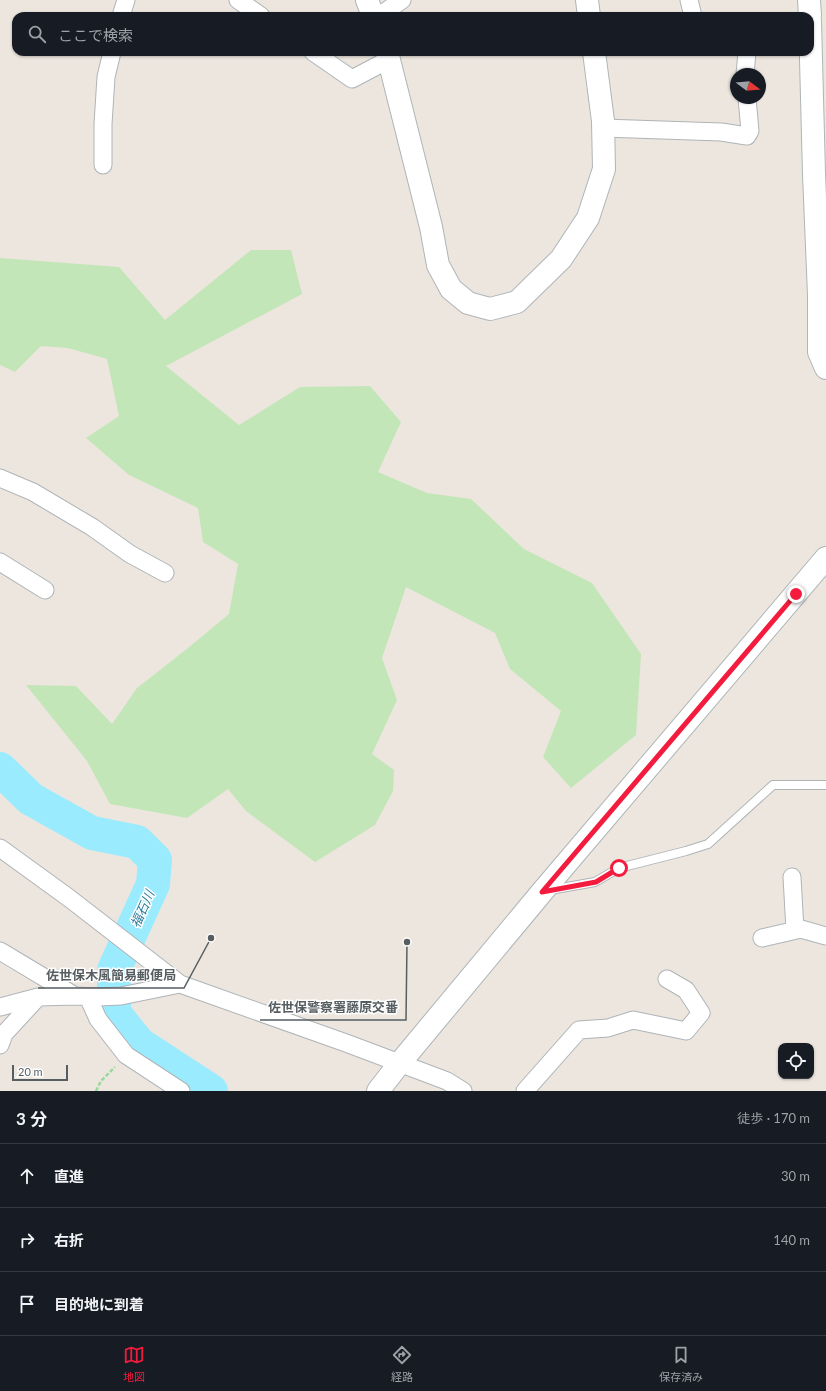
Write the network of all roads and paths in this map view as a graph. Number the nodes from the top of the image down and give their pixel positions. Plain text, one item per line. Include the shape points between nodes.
1 (126, 0) edge
2 (238, 0) edge
3 (367, 0) edge
4 (402, 0) edge
5 (588, 0) edge
6 (689, 0) edge
7 (809, 0) edge
8 (123, 12) edge
9 (255, 12) edge
10 (372, 12) edge
11 (385, 12) edge
12 (590, 12) edge
13 (692, 12) edge
14 (810, 12) edge
15 (111, 56) edge
16 (319, 56) edge
17 (388, 56) edge
18 (594, 56) edge
19 (747, 56) edge
20 (811, 56) edge
21 (746, 68) edge
22 (748, 104) edge
23 (603, 128) junction
24 (103, 165) dead end
25 (826, 368) edge
26 (0, 478) edge
27 (826, 558) edge
28 (0, 562) edge
29 (165, 573) dead end
30 (45, 590) dead end
31 (826, 784) edge
32 (0, 848) edge
33 (792, 877) dead end
34 (542, 892) junction
35 (795, 930) junction
36 (826, 936) edge
37 (762, 938) dead end
38 (0, 951) edge
39 (667, 979) dead end
40 (180, 984) junction
41 (38, 997) junction
42 (87, 997) junction
43 (0, 1007) edge
44 (0, 1045) edge
45 (126, 1055) junction
46 (399, 1064) junction
47 (96, 1091) edge
48 (181, 1091) edge
49 (378, 1091) edge
50 (463, 1091) edge
51 (525, 1091) edge

1 - 8 street
2 - 9 street
3 - 10 street
4 - 11 street
5 - 12 street
6 - 13 street
7 - 14 street
15 - 24 street via 106,77
16 - 17 street via 352,79
17 - 23 street via 431,227 438,265 451,289 468,303 490,309 517,302 561,259 588,218 604,169
18 - 23 street
19 - 21 street
20 - 25 street via 820,295 819,352
22 - 23 street via 750,131 747,136 721,132
26 - 29 street via 33,492 92,527 130,554
27 - 34 street
28 - 30 street
31 - 34 lane via 773,785 708,844 619,868 596,882
32 - 40 street
33 - 35 street
34 - 46 street
35 - 36 street via 801,929
35 - 37 street
38 - 42 street
39 - 51 street via 686,990 701,1013 686,1031 633,1020 608,1028 580,1030
40 - 42 street via 121,996
40 - 46 street
41 - 42 street
41 - 43 street
41 - 44 street via 4,1034
42 - 45 street via 98,1019
45 - 47 path via 101,1081
45 - 48 street
46 - 49 street
46 - 50 street via 447,1081

